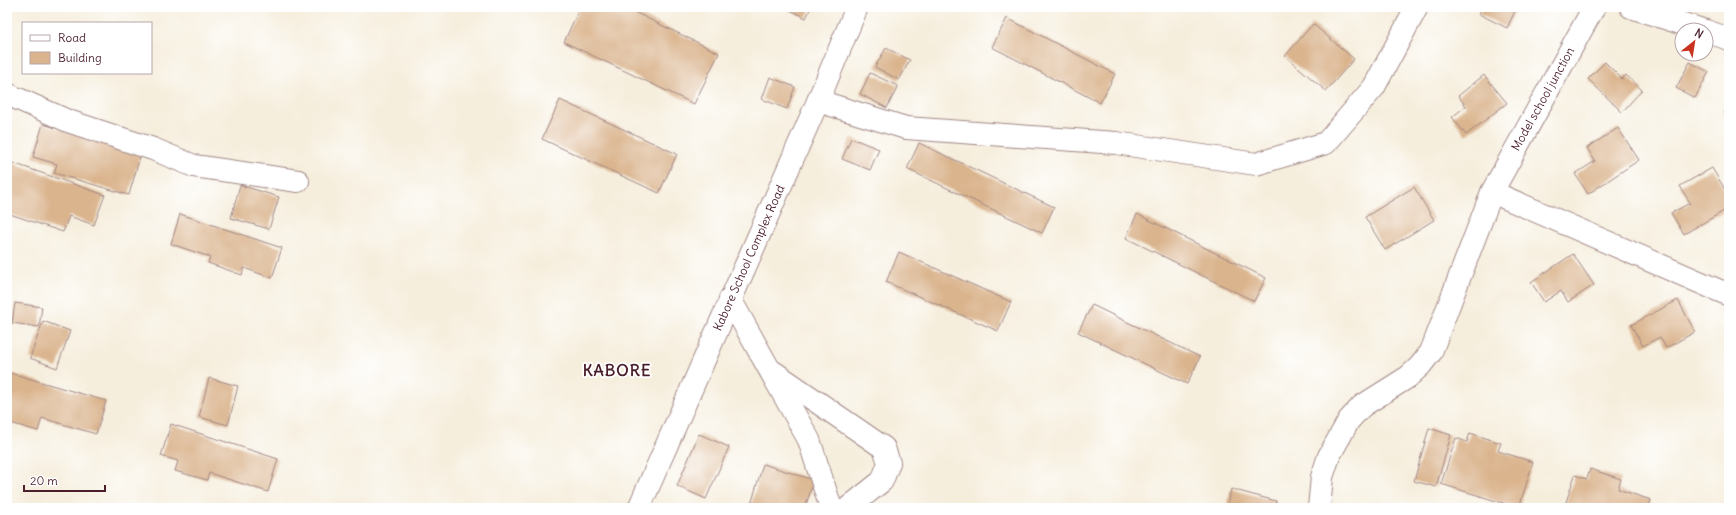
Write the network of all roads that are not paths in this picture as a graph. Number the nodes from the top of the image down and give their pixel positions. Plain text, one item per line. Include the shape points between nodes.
1 (857, 7) edge
2 (1417, 7) edge
3 (1594, 7) edge
4 (1631, 7) edge
5 (1677, 22) edge
6 (1714, 34) edge
7 (1729, 39) edge
8 (7, 94) edge
9 (818, 101) junction
10 (298, 181) dead end
11 (1492, 192) junction
12 (1729, 295) edge
13 (730, 299) junction
14 (767, 368) junction
15 (639, 508) edge
16 (831, 508) edge
17 (848, 508) edge
18 (1319, 508) edge

1 - 9 street, Kabore School Complex Road
2 - 9 street via 1374,87 1326,143 1256,164 1116,143 906,128
3 - 11 street, Model school junction
4 - 5 street
6 - 7 street
8 - 10 street via 68,121 153,149 194,166
9 - 13 street, Kabore School Complex Road
11 - 12 street
11 - 18 street, Model school junction via 1431,352 1408,376 1362,406 1349,420 1329,456 1322,477
13 - 14 street
13 - 15 street, Kabore School Complex Road
14 - 16 street via 808,440
14 - 17 street via 884,448 889,463 882,481

